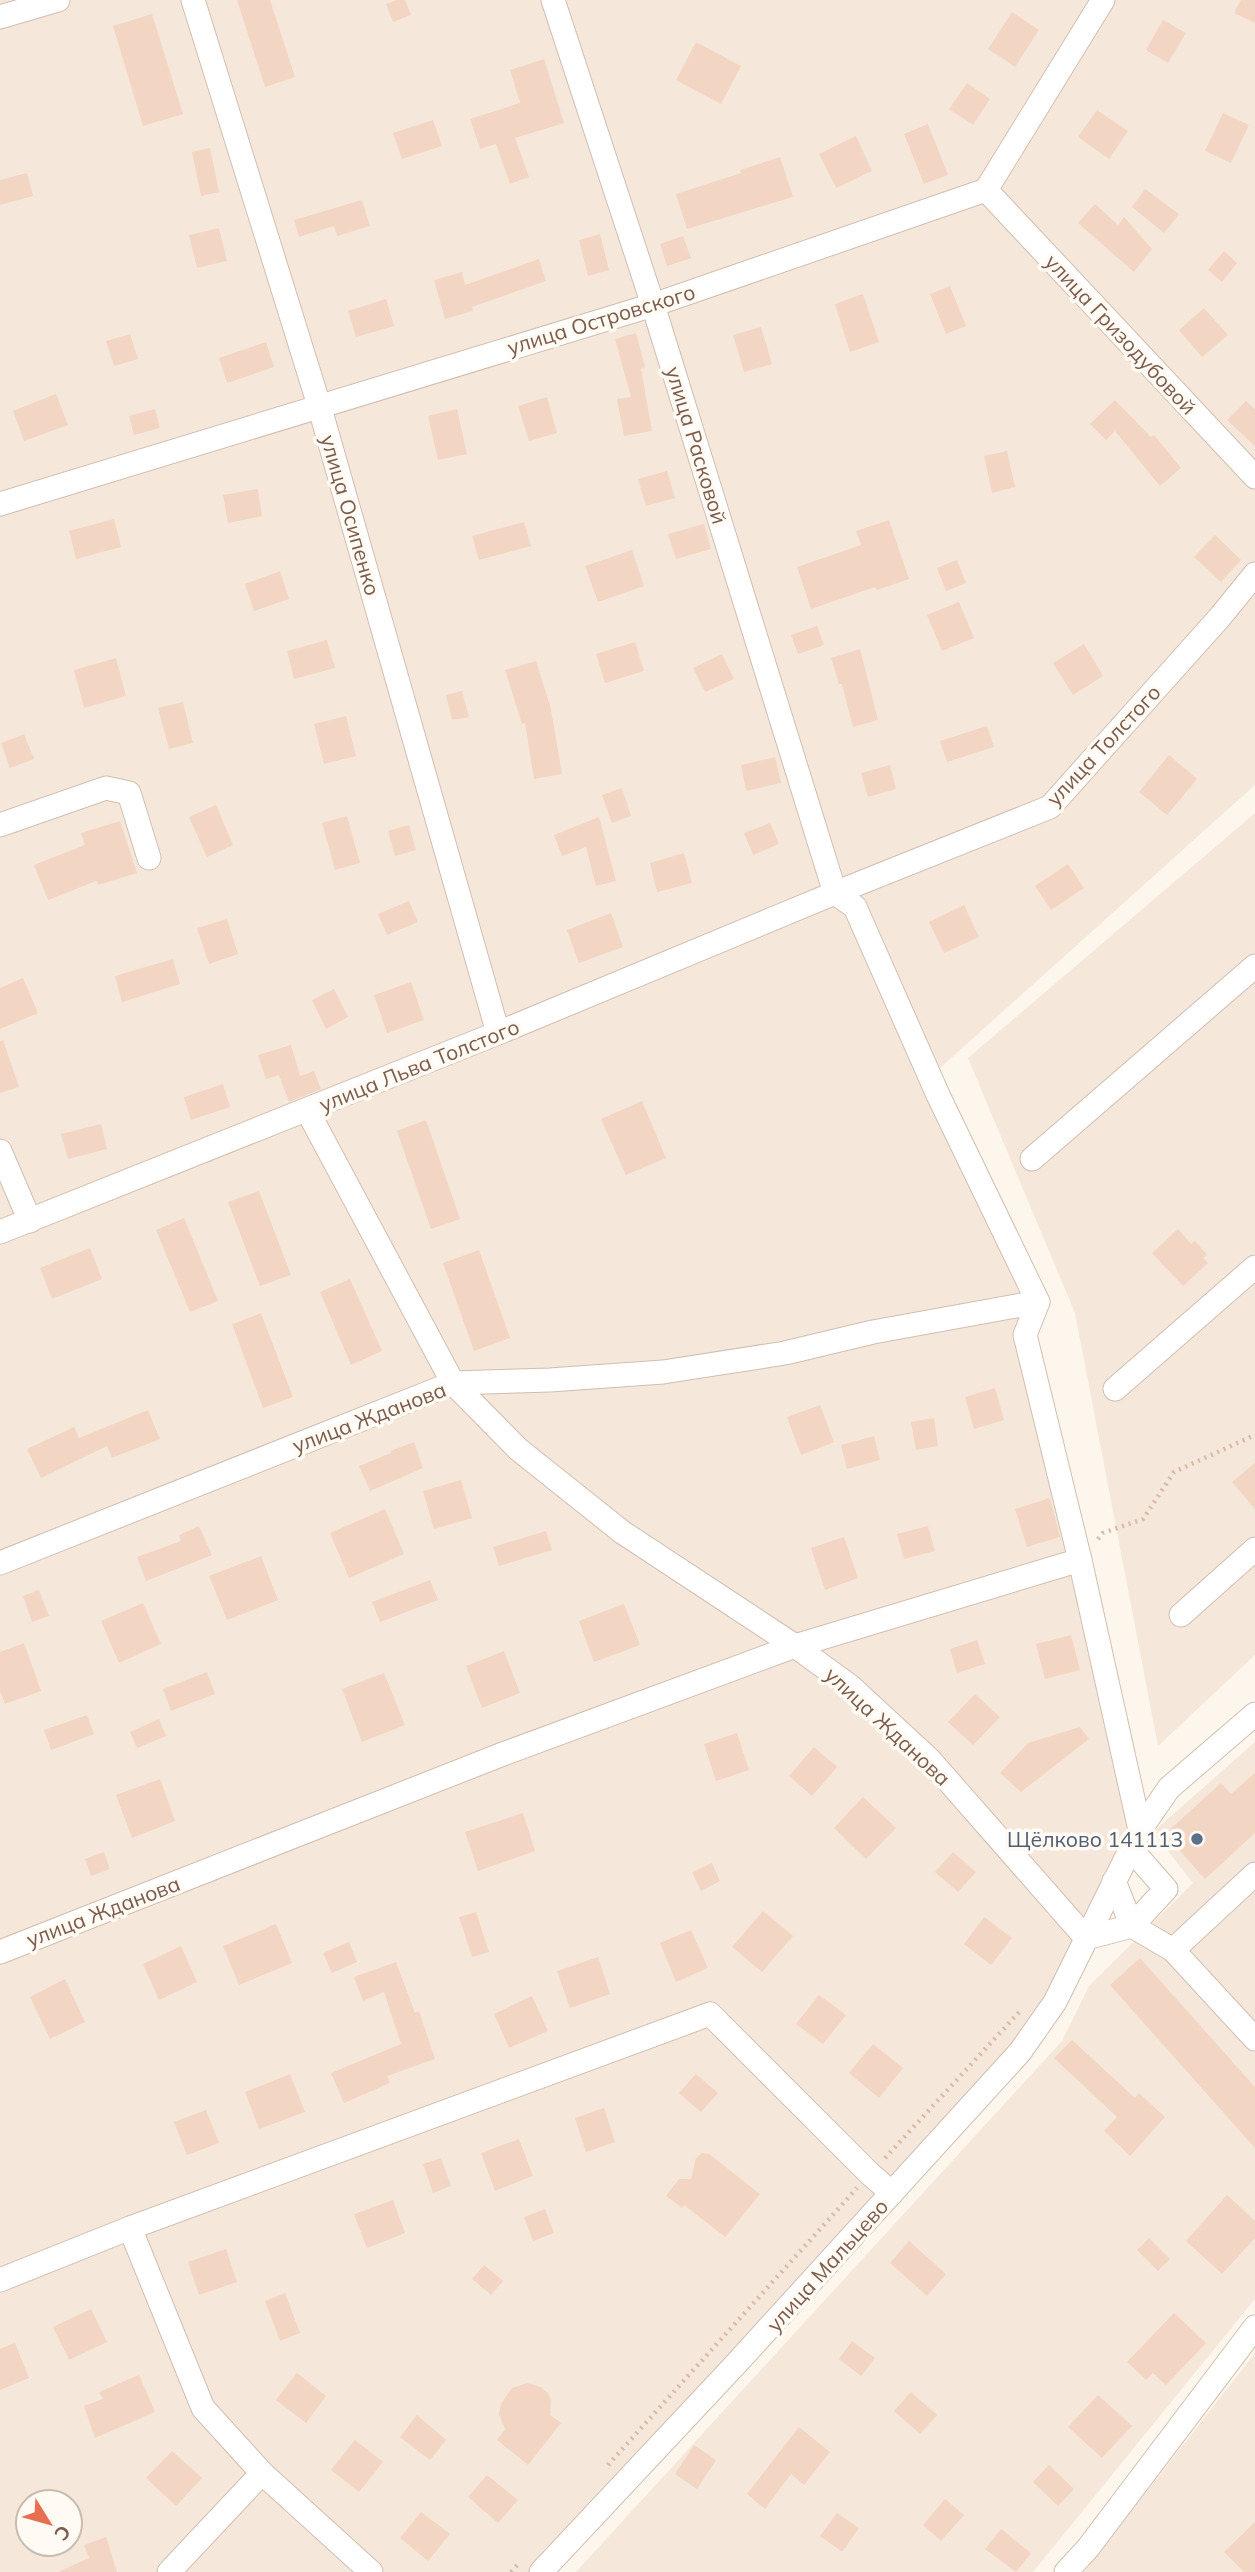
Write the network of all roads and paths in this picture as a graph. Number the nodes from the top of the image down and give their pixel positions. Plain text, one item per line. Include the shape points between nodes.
1 (58, 0) edge
2 (192, 0) edge
3 (553, 0) edge
4 (1103, 0) edge
5 (0, 17) edge
6 (986, 190) junction
7 (653, 305) junction
8 (319, 405) junction
9 (1255, 477) edge
10 (0, 504) edge
11 (1255, 574) edge
12 (0, 825) edge
13 (149, 858) dead end
14 (835, 893) junction
15 (1255, 966) edge
16 (498, 1033) junction
17 (307, 1110) junction
18 (0, 1151) edge
19 (1032, 1159) dead end
20 (30, 1221) junction
21 (0, 1233) edge
22 (1255, 1267) edge
23 (1038, 1301) junction
24 (453, 1383) junction
25 (1115, 1390) dead end
26 (1255, 1435) edge
27 (1255, 1549) edge
28 (1080, 1560) junction
29 (0, 1563) edge
30 (1181, 1615) dead end
31 (795, 1646) junction
32 (1255, 1714) edge
33 (1135, 1839) junction
34 (1255, 1874) edge
35 (1114, 1881) junction
36 (1132, 1926) junction
37 (1086, 1938) junction
38 (1172, 1950) junction
39 (0, 1952) edge
40 (1030, 1999) dead end
41 (1255, 2039) edge
42 (870, 2174) junction
43 (892, 2193) junction
44 (130, 2228) junction
45 (0, 2280) edge
46 (1255, 2327) edge
47 (603, 2470) dead end
48 (262, 2473) junction
49 (520, 2562) dead end
50 (169, 2572) edge
51 (370, 2572) edge
52 (511, 2572) edge
53 (541, 2572) edge
54 (1066, 2572) edge

1 - 5 street
2 - 8 street, улица Осипенко
3 - 7 street, улица Расковой
4 - 6 street
6 - 7 street, улица Островского
6 - 9 street, улица Гризодубовой
7 - 8 street, улица Островского
7 - 14 street, улица Расковой
8 - 10 street, улица Островского
8 - 16 street, улица Осипенко
11 - 14 street, улица Толстого via 1050,807
12 - 13 street via 106,788 129,793
14 - 16 street, улица Льва Толстого
14 - 23 street via 855,907 938,1095
15 - 19 street
16 - 17 street, улица Льва Толстого
17 - 20 street, улица Льва Толстого
17 - 24 street
18 - 20 street
20 - 21 street, улица Льва Толстого
22 - 25 street
23 - 24 street via 785,1353 663,1372
23 - 28 street via 1025,1335
24 - 29 street, улица Жданова
24 - 31 street, улица Жданова via 518,1449 622,1532
26 - 28 path via 1174,1472 1143,1519 1103,1533
27 - 30 street
28 - 31 street, улица Жданова
28 - 33 street
31 - 37 street, улица Жданова via 850,1686 930,1760
31 - 39 street, улица Жданова via 503,1754
32 - 33 street, улица Мальцево via 1169,1788
33 - 35 street, улица Мальцево
33 - 36 street via 1166,1889
34 - 38 street
35 - 36 street
35 - 37 street, улица Мальцево
36 - 37 street
36 - 38 street
37 - 43 street, улица Мальцево via 1055,2002 1020,2052
38 - 41 street
40 - 42 path
42 - 43 street
42 - 44 street via 710,2014
42 - 47 path
43 - 53 street, улица Мальцево
44 - 45 street
44 - 48 street via 203,2408
46 - 54 street
48 - 50 street
48 - 51 street
49 - 52 path

